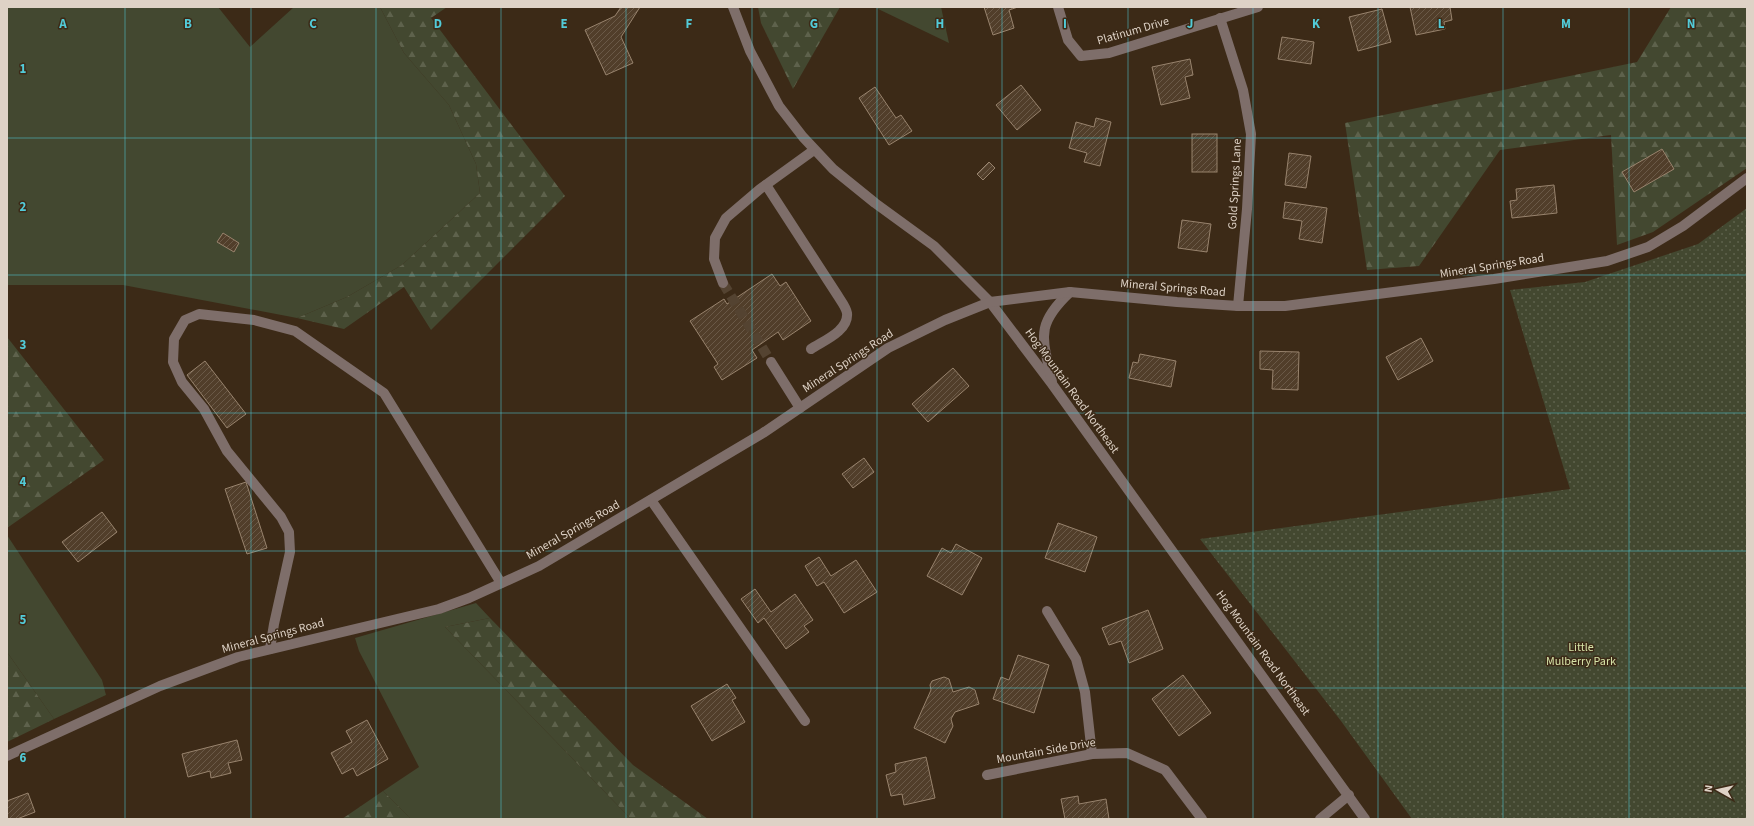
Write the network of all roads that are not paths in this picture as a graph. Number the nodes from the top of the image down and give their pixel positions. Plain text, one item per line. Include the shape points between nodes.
1 (733, 7) edge
2 (1058, 7) edge
3 (1258, 7) edge
4 (1220, 18) junction
5 (814, 150) junction
6 (1747, 178) edge
7 (766, 185) junction
8 (723, 283) tunnel mouth
9 (1070, 292) junction
10 (990, 302) junction
11 (1238, 306) junction
12 (811, 349) dead end
13 (771, 362) tunnel mouth
14 (1052, 384) junction
15 (800, 408) junction
16 (651, 500) junction
17 (501, 584) junction
18 (1047, 611) dead end
19 (270, 649) junction
20 (805, 721) dead end
21 (1092, 754) junction
22 (7, 756) edge
23 (987, 775) dead end
24 (1349, 795) junction
25 (1202, 819) edge
26 (1320, 819) edge
27 (1364, 819) edge

1 - 5 street, Hog Mountain Road Northeast via 750,51 779,106
2 - 4 street, Platinum Drive via 1068,40 1081,56 1109,53
3 - 4 street
4 - 11 street, Gold Springs Lane via 1243,90 1251,134
5 - 7 street
5 - 10 street, Hog Mountain Road Northeast via 875,203 934,246
6 - 11 street, Mineral Springs Road via 1683,226 1648,247 1607,260 1380,295 1285,306
7 - 8 street via 726,218 716,238 714,259
7 - 12 street via 847,312 840,330
9 - 10 street, Mineral Springs Road
9 - 11 street, Mineral Springs Road
9 - 14 street via 1051,312 1044,327
10 - 14 street, Hog Mountain Road Northeast
10 - 15 street, Mineral Springs Road via 945,320 888,348
13 - 15 street
14 - 24 street, Hog Mountain Road Northeast
15 - 16 street, Mineral Springs Road
16 - 17 street, Mineral Springs Road via 539,566
16 - 20 street
17 - 19 street, Mineral Springs Road via 439,609
17 - 19 street via 384,393 295,331 254,320 199,314 185,320 174,339 172,362 182,382 204,409 227,451 281,517 290,532 290,552
18 - 21 street via 1076,659 1085,692
19 - 22 street, Mineral Springs Road via 238,657 160,686
21 - 23 street, Mountain Side Drive
21 - 25 street, Mountain Side Drive via 1127,753 1165,770
24 - 26 street
24 - 27 street, Hog Mountain Road Northeast

